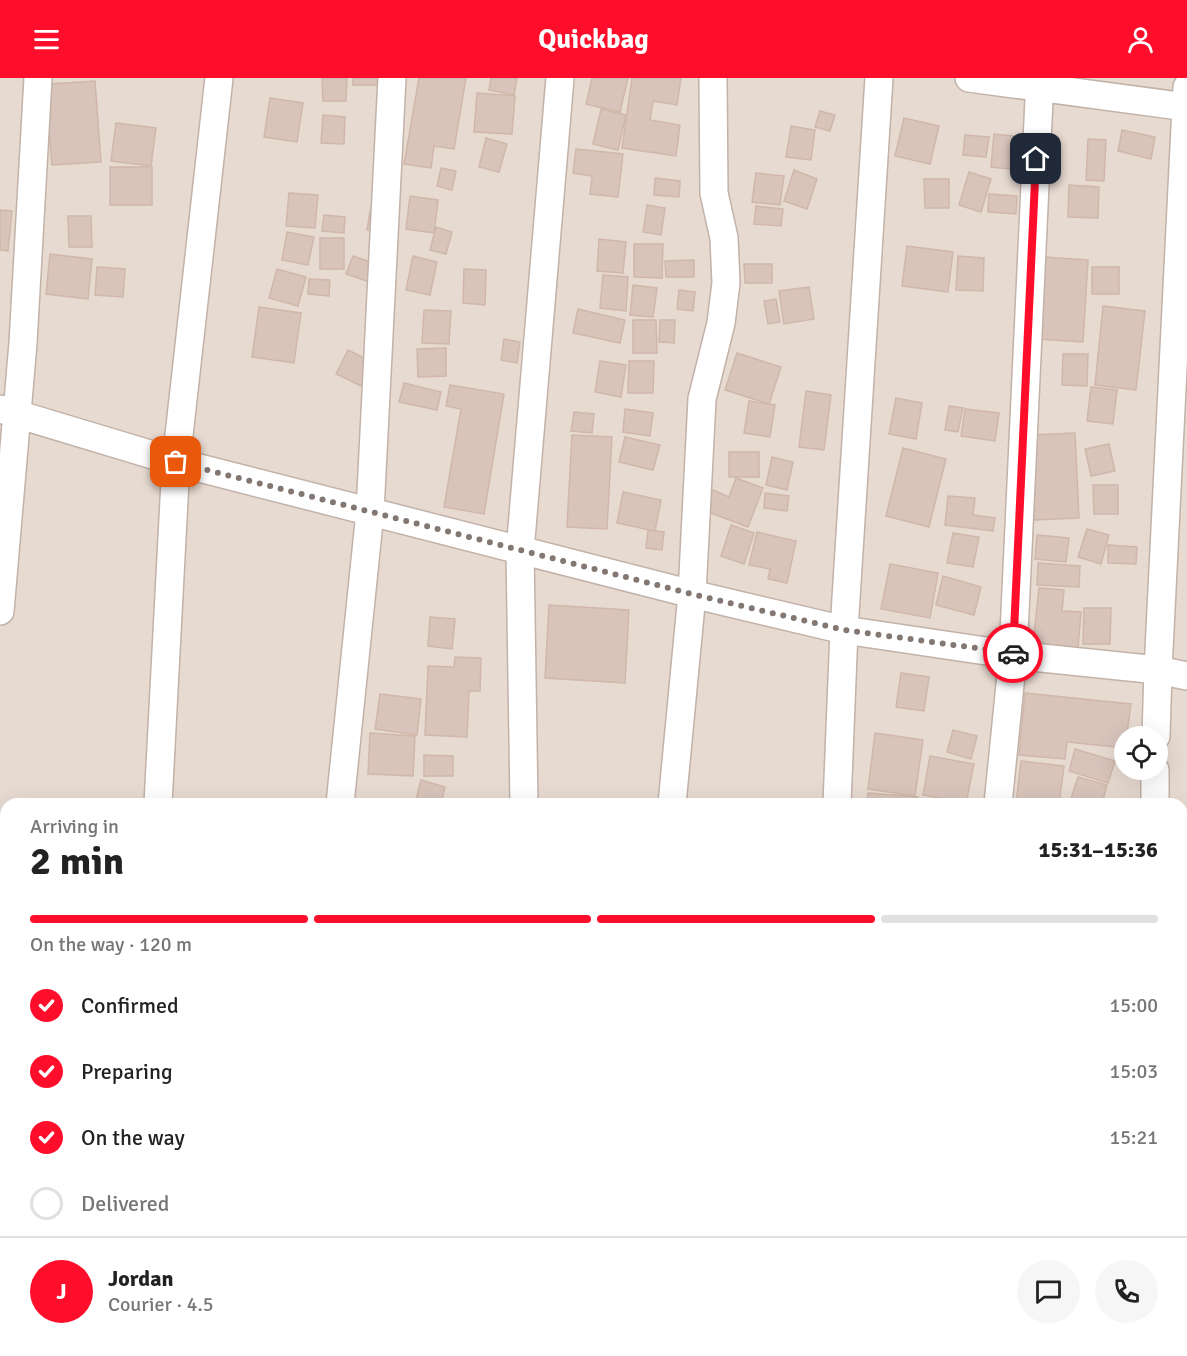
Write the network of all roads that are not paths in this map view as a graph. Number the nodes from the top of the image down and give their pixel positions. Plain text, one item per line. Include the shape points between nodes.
1 (38, 78) edge
2 (219, 78) edge
3 (392, 78) edge
4 (560, 78) edge
5 (713, 78) edge
6 (879, 78) edge
7 (969, 78) edge
8 (1040, 83) edge
9 (1186, 101) edge
10 (8, 411) edge
11 (176, 462) junction
12 (370, 512) junction
13 (520, 551) junction
14 (692, 594) junction
15 (0, 611) edge
16 (844, 630) junction
17 (1013, 655) junction
18 (1158, 670) junction
19 (1187, 676) edge
20 (1156, 726) edge
21 (1155, 780) edge
22 (158, 798) edge
23 (341, 798) edge
24 (524, 798) edge
25 (673, 798) edge
26 (837, 798) edge
27 (999, 798) edge
28 (1155, 798) edge

1 - 10 street via 23,343
2 - 11 street
3 - 12 street
4 - 13 street
5 - 14 street via 714,193 726,283 721,323 702,399
6 - 16 street
7 - 8 street
8 - 9 street
8 - 17 street
9 - 18 street
10 - 11 street
10 - 15 street
11 - 12 street
11 - 22 street
12 - 13 street
12 - 23 street
13 - 14 street
13 - 24 street
14 - 16 street
14 - 25 street
16 - 17 street
16 - 26 street
17 - 18 street
17 - 27 street
18 - 19 street
18 - 20 street
21 - 28 street

